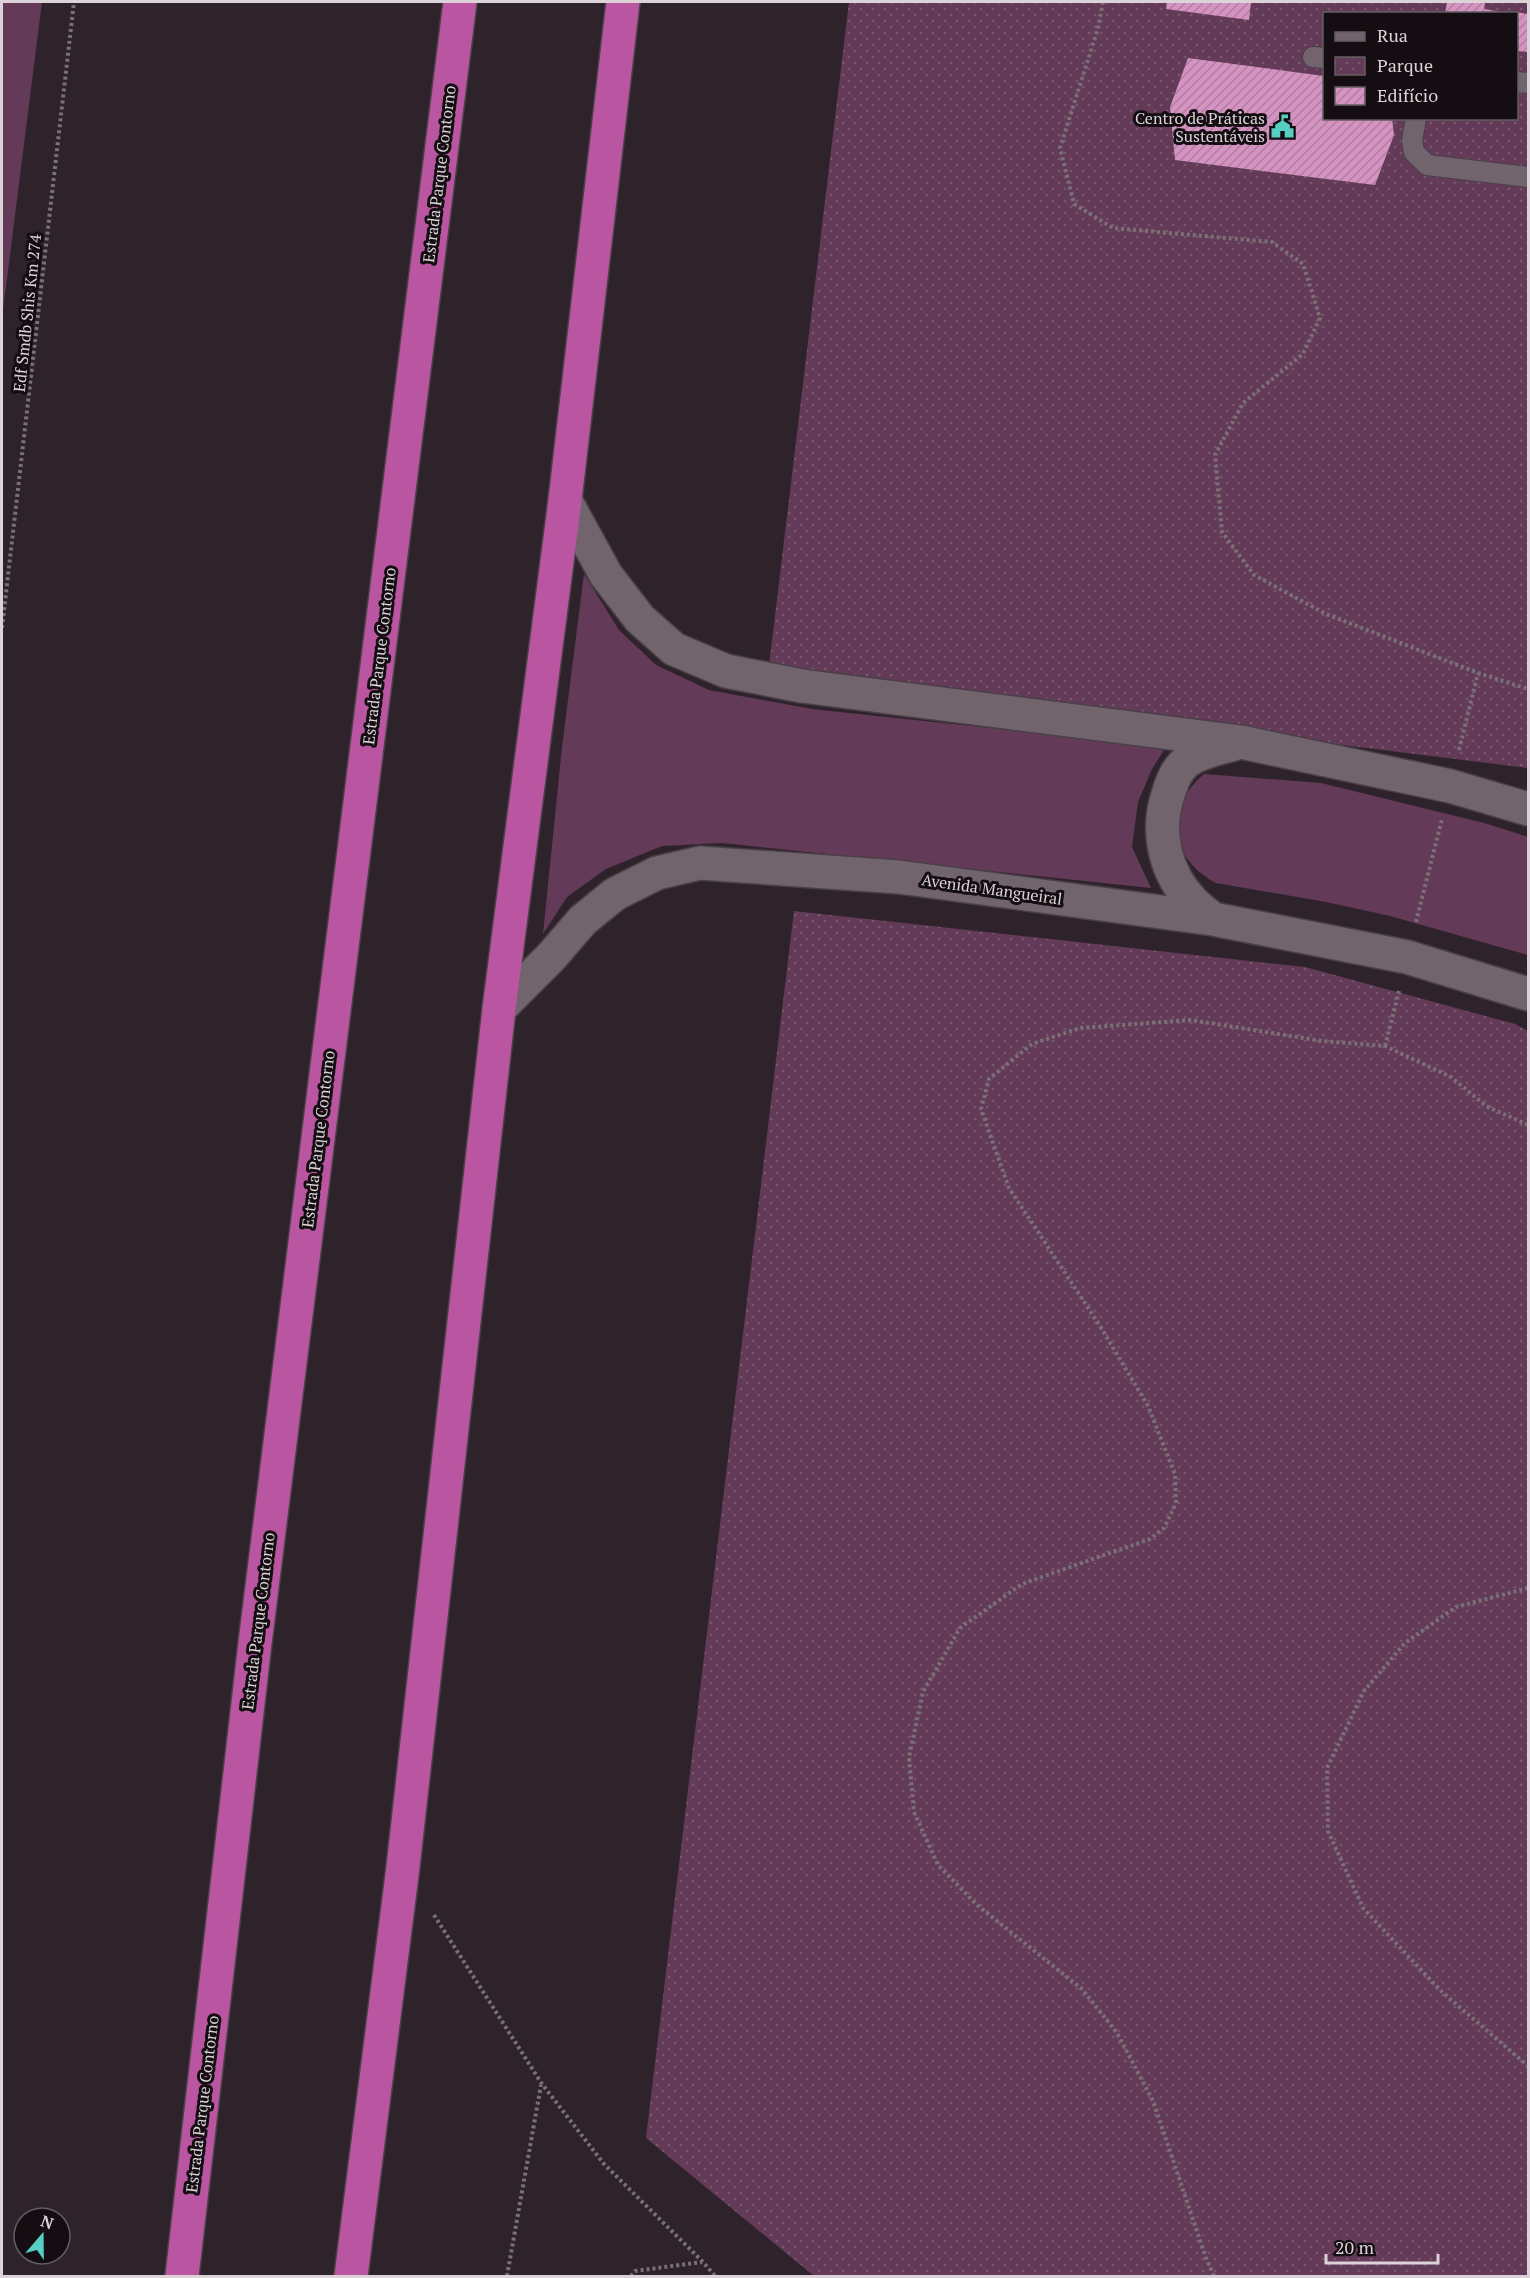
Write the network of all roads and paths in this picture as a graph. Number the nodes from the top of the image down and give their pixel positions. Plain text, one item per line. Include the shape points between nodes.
1 (74, 2) edge
2 (460, 2) edge
3 (623, 2) edge
4 (1103, 2) edge
5 (1416, 120) edge
6 (1528, 177) edge
7 (565, 500) junction
8 (2, 628) edge
9 (1478, 673) junction
10 (1528, 689) edge
11 (1241, 742) junction
12 (1450, 786) junction
13 (1528, 809) edge
14 (1213, 919) junction
15 (1407, 957) junction
16 (1528, 994) edge
17 (500, 1009) junction
18 (1385, 1046) junction
19 (1528, 1125) edge
20 (1528, 1588) edge
21 (403, 1867) junction
22 (1528, 2066) edge
23 (542, 2084) junction
24 (703, 2262) junction
25 (182, 2277) edge
26 (351, 2277) edge
27 (507, 2277) edge
28 (631, 2277) edge
29 (715, 2277) edge
30 (1214, 2277) edge

1 - 8 path, Edf Smdb Shis Km 274
2 - 25 highway, Estrada Parque Contorno via 255,1643
3 - 7 highway
4 - 9 path via 1060,148 1074,204 1113,228 1272,242 1304,264 1320,318 1303,354 1242,404 1215,455 1222,532 1254,574 1275,586 1326,614
5 - 6 lane via 1414,152 1427,165
7 - 11 street via 606,575 640,619 674,650 726,671 802,686
7 - 17 highway
9 - 10 path
9 - 12 path
11 - 12 street
11 - 14 street via 1187,761 1176,773 1163,808 1165,856 1191,900
12 - 13 street
12 - 15 path
14 - 15 street, Avenida Mangueiral
14 - 17 street, Avenida Mangueiral via 899,877 700,863 657,873 615,894 583,920
15 - 16 street, Avenida Mangueiral
15 - 18 path
17 - 21 highway
18 - 19 path via 1451,1077 1486,1106
18 - 30 path via 1322,1041 1191,1020 1080,1028 1032,1044 989,1079 981,1109 1009,1188 1148,1406 1175,1474 1176,1503 1164,1528 1150,1539 1022,1584 960,1628 924,1692 909,1757 914,1812 938,1865 978,1905 1082,1989 1117,2033 1153,2101
20 - 22 path via 1456,1608 1405,1643 1364,1691 1327,1768 1328,1831 1363,1908 1441,1991
21 - 23 path
21 - 26 highway
23 - 24 path via 604,2164
23 - 27 path
24 - 28 path via 635,2271
24 - 29 path

